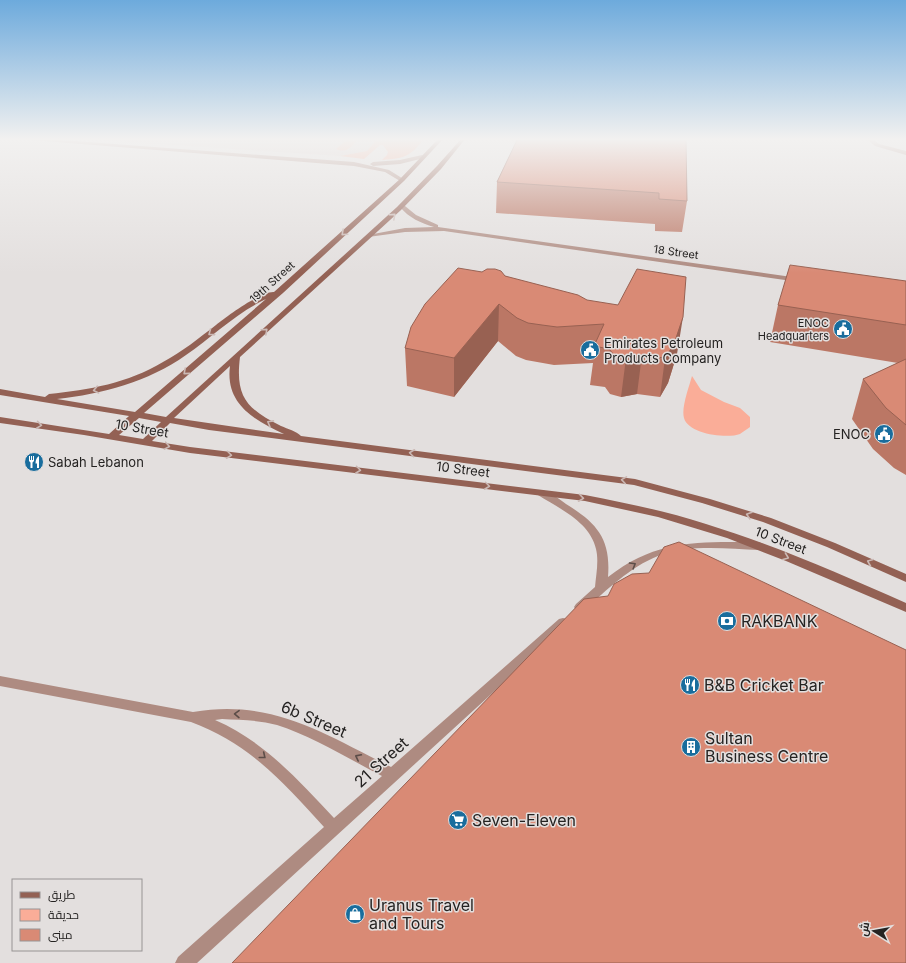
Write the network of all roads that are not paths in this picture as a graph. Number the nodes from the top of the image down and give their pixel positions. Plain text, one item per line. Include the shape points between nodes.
1 (399, 183) edge
2 (425, 183) edge
3 (403, 207) junction
4 (444, 229) junction
5 (370, 236) junction
6 (807, 281) edge
7 (280, 291) junction
8 (236, 357) junction
9 (0, 392) edge
10 (20, 396) junction
11 (136, 415) junction
12 (0, 420) edge
13 (168, 420) junction
14 (111, 436) junction
15 (305, 440) junction
16 (145, 442) junction
17 (542, 493) junction
18 (759, 546) junction
19 (906, 578) edge
20 (601, 588) junction
21 (906, 608) edge
22 (0, 681) edge
23 (192, 717) junction
24 (393, 775) junction
25 (334, 828) junction
26 (184, 963) edge

1 -> 7 main road, 19th Street
2 - 3 main road
3 - 4 street, 18 Street via 417,219
5 -> 3 main road
4 - 5 street, 18 Street via 405,230
4 - 6 street, 18 Street
8 -> 5 main road
7 -> 10 main road via 249,305 154,372 124,383 75,394 49,397
7 -> 11 main road, 19th Street
8 - 13 main road
15 -> 8 main road via 271,424 243,403 234,382
9 - 10 main road, 10 Street
10 - 11 main road, 10 Street
11 - 13 main road, 10 Street
11 - 14 main road, 19th Street
12 -> 14 main road, 10 Street
13 - 15 main road, 10 Street
13 - 16 main road
14 - 16 main road, 10 Street
19 -> 15 main road, 10 Street via 768,520 635,482
16 -> 17 main road, 10 Street via 190,450
17 -> 18 main road, 10 Street via 585,498 664,515
17 - 20 street via 580,518 594,533 602,549
20 -> 18 street, 21 Street via 643,558 669,550 698,546
18 -> 21 main road, 10 Street via 826,572
20 - 24 street, 21 Street
22 - 23 street, 6b Street
24 -> 23 street, 6b Street via 302,729 277,720 250,715 222,714
23 -> 25 street, 6b Street via 216,726 260,753 280,770
24 - 25 street, 21 Street
25 - 26 street, 21 Street

